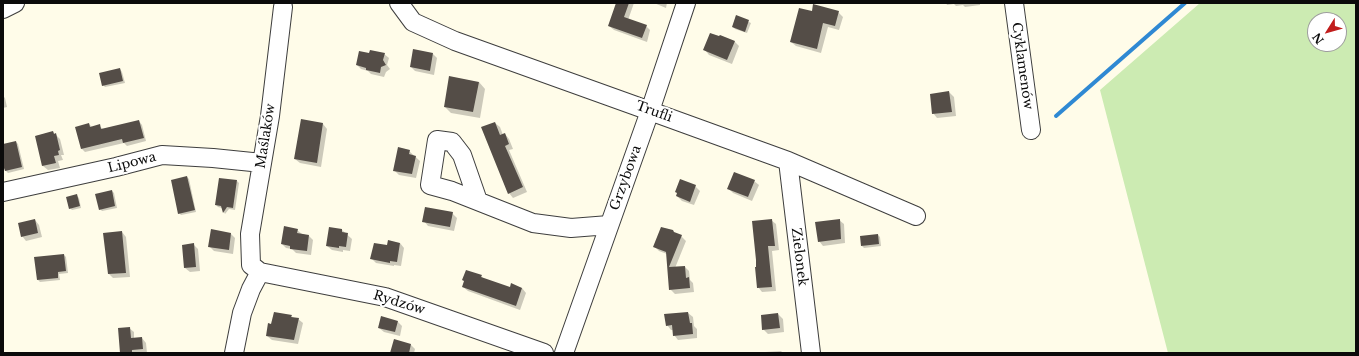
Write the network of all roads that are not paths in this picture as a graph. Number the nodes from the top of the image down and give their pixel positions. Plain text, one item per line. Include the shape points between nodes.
1 (15, 3) edge
2 (399, 3) edge
3 (686, 3) edge
4 (1014, 3) edge
5 (283, 7) dead end
6 (3, 9) edge
7 (650, 111) junction
8 (1030, 130) dead end
9 (788, 161) junction
10 (262, 163) junction
11 (3, 192) edge
12 (478, 201) dead end
13 (916, 216) dead end
14 (609, 225) junction
15 (256, 269) junction
16 (234, 353) edge
17 (544, 353) edge
18 (564, 353) edge
19 (811, 353) edge

1 - 6 street
2 - 7 street, Trufli via 413,22 455,41
3 - 7 street, Grzybowa
4 - 8 street, Cyklamenów
5 - 10 street, Maślaków
7 - 9 street, Trufli
7 - 14 street, Grzybowa
9 - 13 street, Trufli
9 - 19 street, Zielonek
10 - 11 street, Lipowa via 162,155
10 - 15 street, Maślaków via 250,234
12 - 14 street via 533,223 571,228
14 - 18 street, Grzybowa
15 - 16 street, Maślaków via 242,313
15 - 17 street, Rydzów via 384,297

